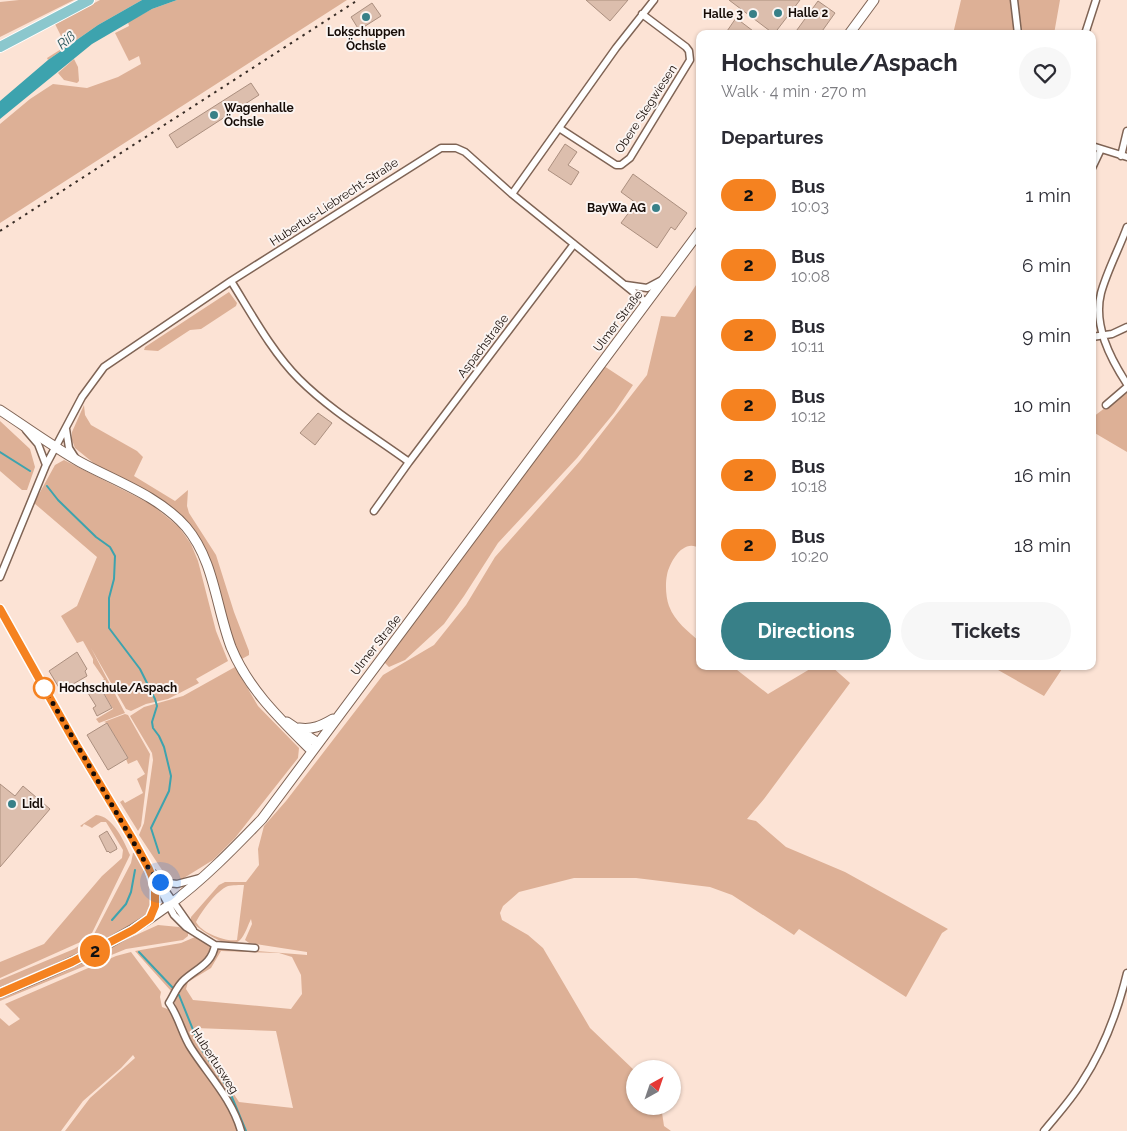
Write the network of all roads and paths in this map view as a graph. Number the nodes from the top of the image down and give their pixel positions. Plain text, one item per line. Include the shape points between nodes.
1 (89, 0) edge
2 (654, 0) edge
3 (874, 0) edge
4 (1014, 0) edge
5 (1096, 0) edge
6 (642, 14) junction
7 (851, 30) edge
8 (1018, 30) edge
9 (1086, 30) edge
10 (0, 46) edge
11 (560, 128) junction
12 (1127, 131) edge
13 (1096, 147) edge
14 (1101, 149) junction
15 (1124, 157) edge
16 (1096, 160) edge
17 (512, 194) junction
18 (1127, 227) edge
19 (696, 237) edge
20 (574, 244) junction
21 (665, 278) junction
22 (231, 281) junction
23 (624, 285) junction
24 (647, 302) junction
25 (1127, 327) edge
26 (1104, 336) junction
27 (1096, 337) edge
28 (1127, 386) edge
29 (1106, 405) dead end
30 (0, 410) edge
31 (21, 423) junction
32 (66, 426) junction
33 (56, 447) junction
34 (77, 460) junction
35 (409, 462) junction
36 (46, 465) junction
37 (374, 511) dead end
38 (0, 577) edge
39 (0, 609) edge
40 (280, 718) junction
41 (336, 718) junction
42 (297, 728) junction
43 (318, 743) junction
44 (312, 751) junction
45 (200, 878) junction
46 (158, 882) junction
47 (171, 904) junction
48 (150, 918) junction
49 (215, 945) junction
50 (255, 948) dead end
51 (1127, 973) edge
52 (0, 993) edge
53 (241, 1131) edge
54 (1044, 1131) edge

1 - 10 main road
2 - 6 street
3 - 7 main road
4 - 8 street
5 - 9 street
6 - 11 street
6 - 11 street, Obere Stegwiesen via 686,47 690,60 630,158 616,165
11 - 17 street
12 - 15 street
13 - 14 street
14 - 15 street
14 - 16 street
17 - 20 street, Hubertus-Liebrecht-Straße
17 - 22 street, Hubertus-Liebrecht-Straße via 465,152 441,148
18 - 26 street via 1101,294 1100,322
19 - 21 main road, Ulmer Straße
20 - 23 street, Hubertus-Liebrecht-Straße
20 - 35 street, Aspachstraße
21 - 23 street via 647,288
21 - 24 main road, Ulmer Straße
22 - 32 street, Hubertus-Liebrecht-Straße via 104,367
22 - 35 street via 298,378
23 - 24 street, Hubertus-Liebrecht-Straße
24 - 41 main road, Ulmer Straße
25 - 26 street
26 - 27 street
26 - 28 street via 1111,360
28 - 29 street
30 - 31 main road
31 - 33 main road
31 - 36 street via 38,444
32 - 33 street, Hubertus-Liebrecht-Straße
32 - 34 street via 69,448
33 - 34 main road
33 - 36 street, Hubertus-Liebrecht-Straße
34 - 40 main road via 157,503 186,527 207,564 223,622 242,670
35 - 37 street, Aspachstraße
36 - 38 street, Hubertus-Liebrecht-Straße
39 - 46 street
40 - 42 main road
40 - 44 main road
41 - 42 main road via 308,730
41 - 43 main road, Ulmer Straße
42 - 43 main road
43 - 44 main road, Ulmer Straße
44 - 45 main road, Ulmer Straße via 262,819
45 - 46 street via 177,884
45 - 47 main road, Ulmer Straße
46 - 47 street
46 - 48 street
47 - 48 main road, Ulmer Straße
47 - 49 street via 179,921
48 - 52 main road, Ulmer Straße via 105,946
49 - 50 street
49 - 53 street, Hubertusweg via 208,961 185,979 169,1003 191,1048 232,1107
51 - 54 street via 1118,1006 1092,1064 1082,1083

